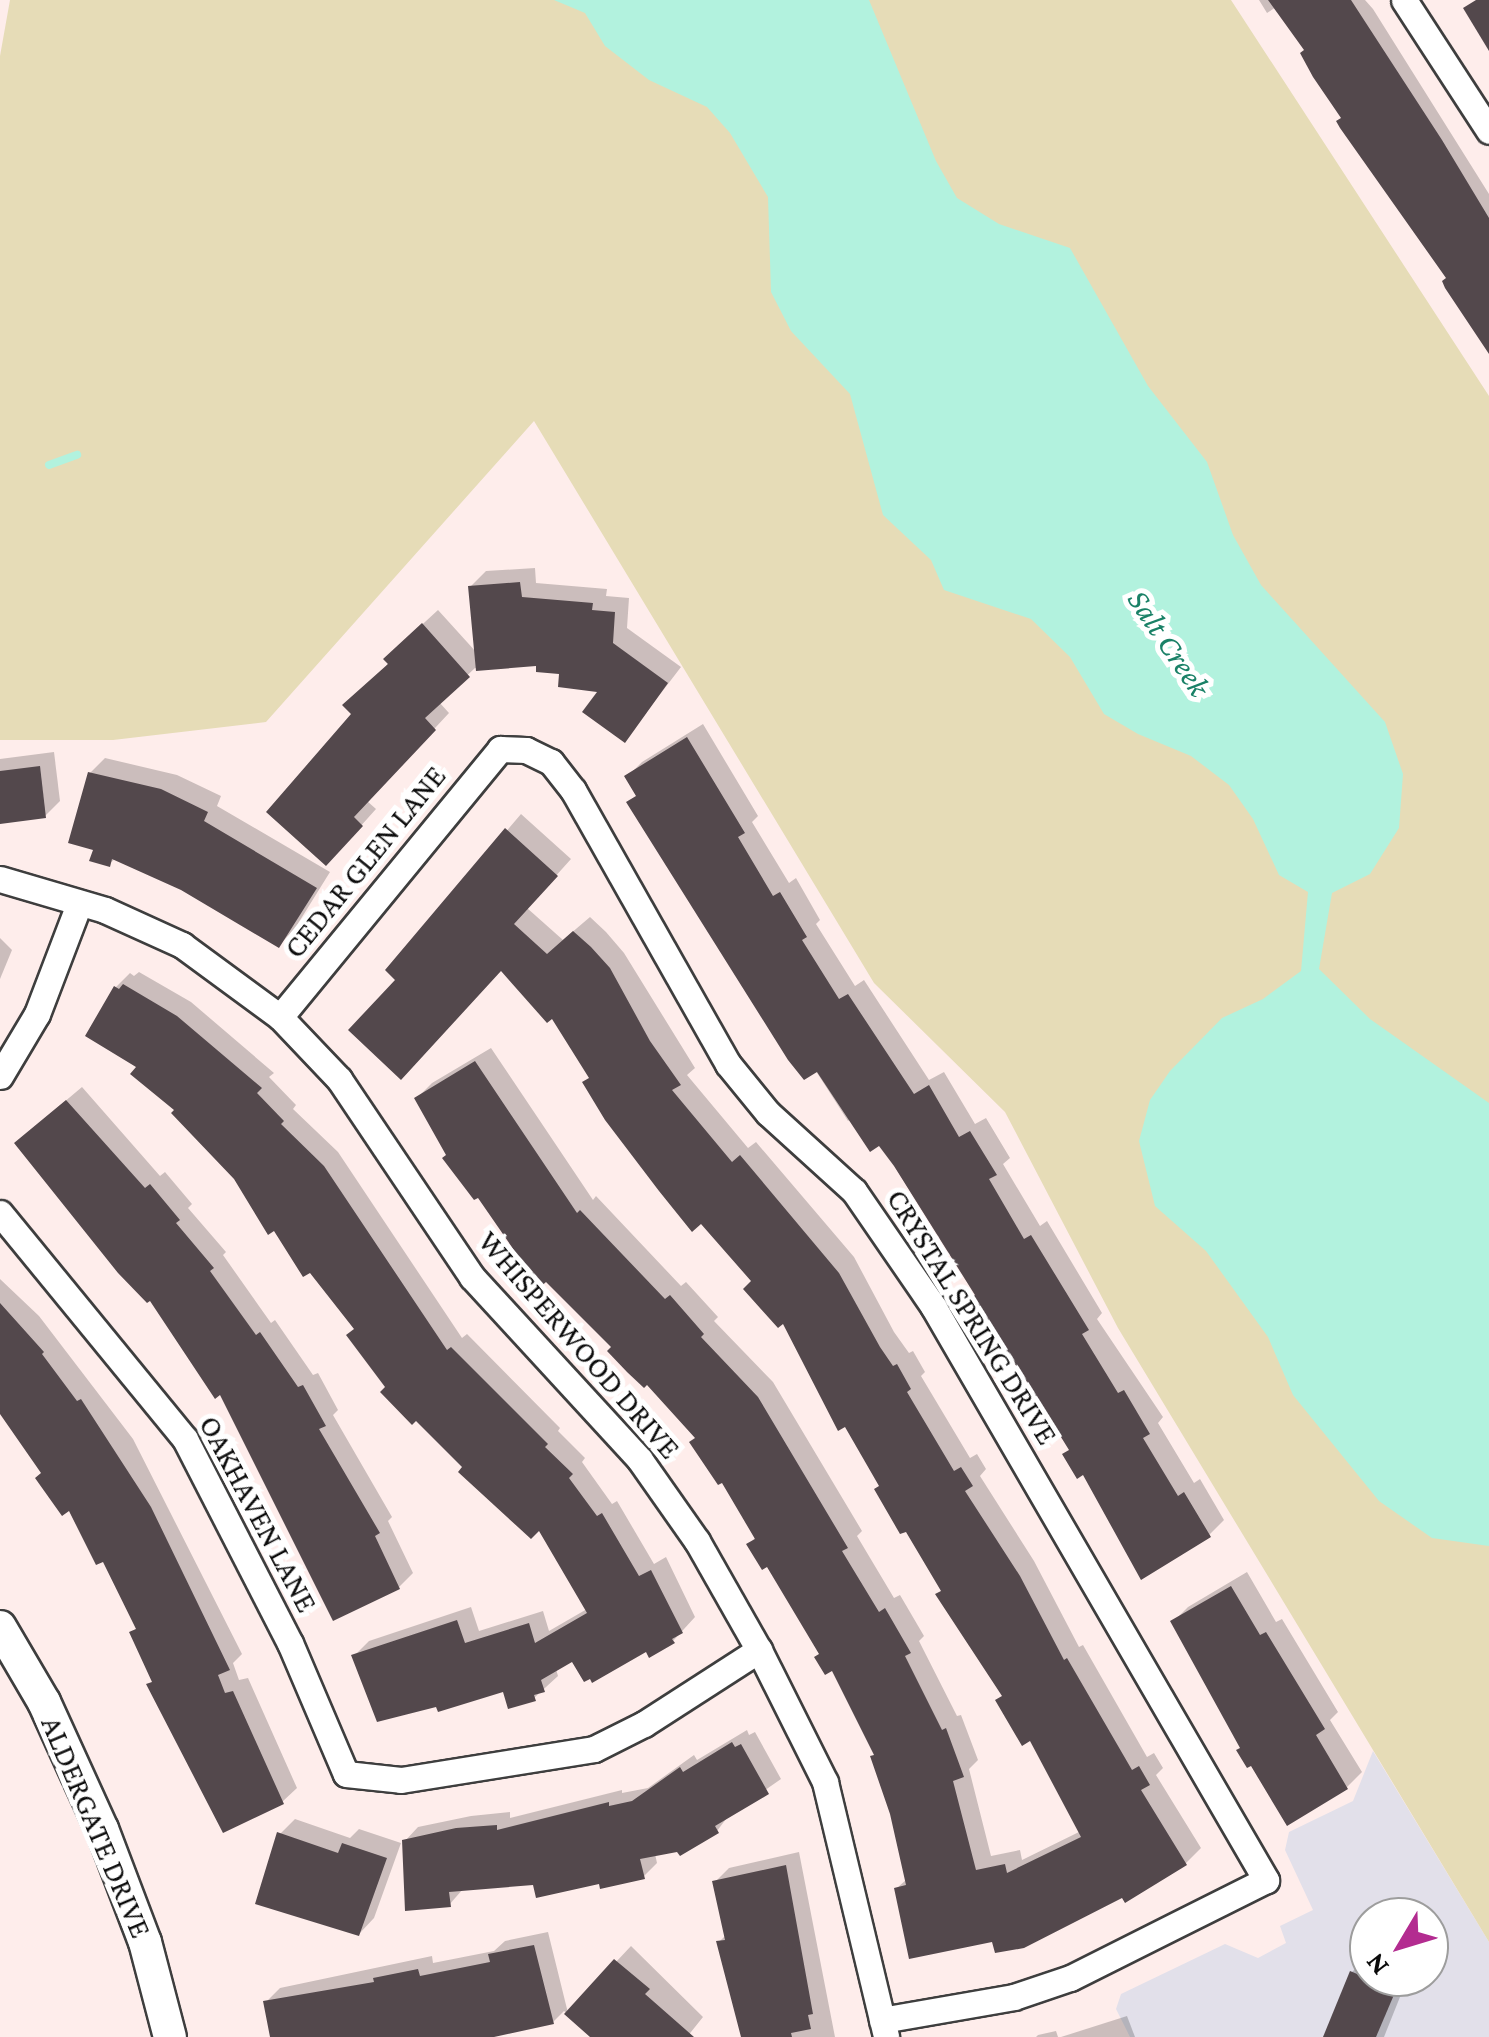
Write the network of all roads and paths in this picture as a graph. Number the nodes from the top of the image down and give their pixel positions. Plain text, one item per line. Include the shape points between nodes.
1 (1404, 0) edge
2 (1489, 131) edge
3 (500, 749) joint
4 (0, 879) edge
5 (79, 904) junction
6 (280, 1017) junction
7 (0, 1076) edge
8 (0, 1212) edge
9 (0, 1627) edge
10 (760, 1650) junction
11 (884, 2028) edge
12 (170, 2037) edge

1 - 2 street
3 - 6 street, CEDAR GLEN LANE
3 - 11 street, CRYSTAL SPRING DRIVE via 526,750 551,762 573,790 728,1064 768,1113 854,1190 924,1292 1266,1880 1070,1978
4 - 5 street, WHISPERWOOD DRIVE
5 - 6 street, WHISPERWOOD DRIVE via 182,945
5 - 7 street via 36,1014
6 - 10 street, WHISPERWOOD DRIVE via 339,1079 472,1277 640,1460
8 - 10 street, OAKHAVEN LANE via 186,1439 282,1627 346,1774 401,1780 594,1748
9 - 12 street, ALDERGATE DRIVE via 44,1702 102,1829 145,1942
10 - 11 street, WHISPERWOOD DRIVE via 825,1782

